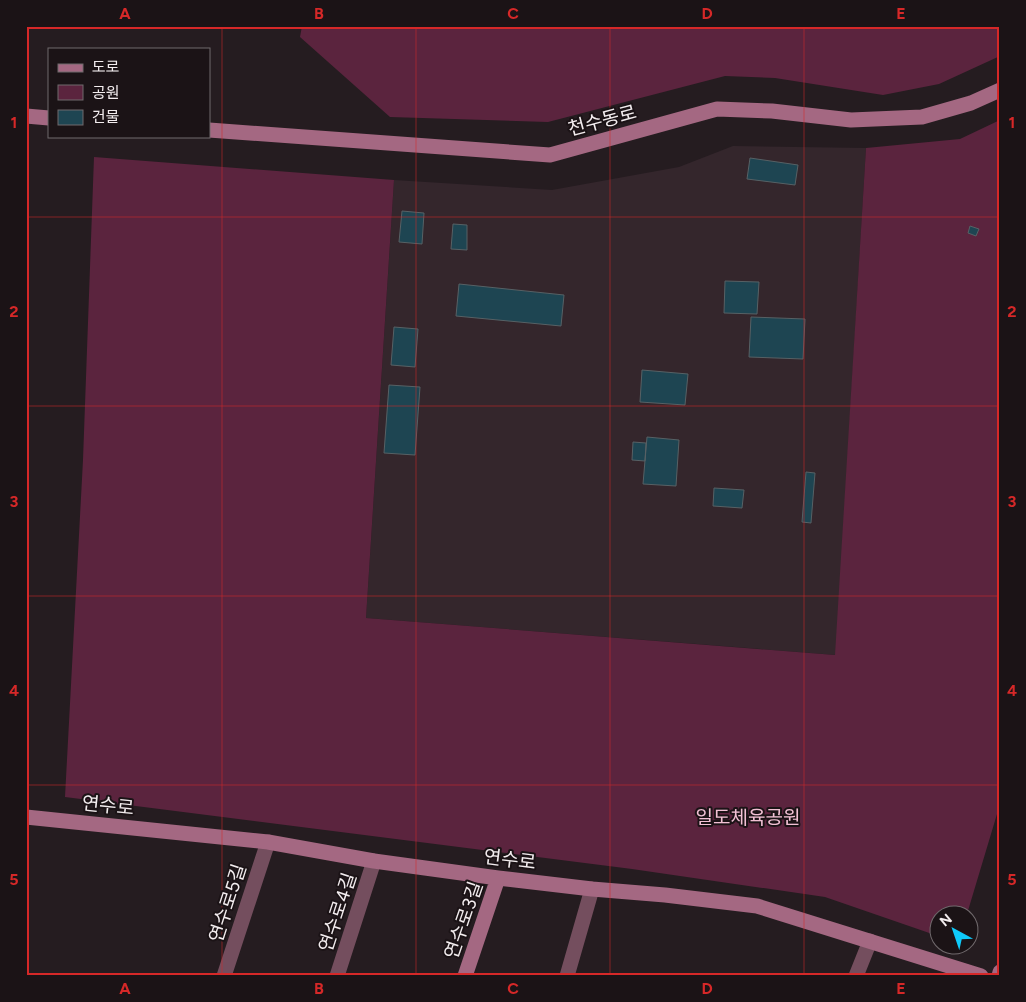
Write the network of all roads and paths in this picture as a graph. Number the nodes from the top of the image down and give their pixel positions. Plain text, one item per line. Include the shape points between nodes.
1 (1000, 90) edge
2 (26, 116) edge
3 (48, 118) edge
4 (210, 130) edge
5 (26, 816) edge
6 (268, 842) junction
7 (374, 861) junction
8 (498, 878) junction
9 (592, 889) junction
10 (870, 941) junction
11 (224, 976) edge
12 (337, 976) edge
13 (465, 976) edge
14 (567, 976) edge
15 (856, 976) edge
16 (981, 976) edge

1 - 4 street, 천수동로 via 971,103 922,117 851,120 772,111 717,109 550,155
2 - 3 street
5 - 6 street, 연수로
6 - 7 street, 연수로
6 - 11 street, 연수로5길
7 - 8 street, 연수로
7 - 12 street, 연수로4길
8 - 9 street, 연수로
8 - 13 street, 연수로3길
9 - 10 street, 연수로 via 757,906
9 - 14 street
10 - 15 street
10 - 16 street, 연수로

